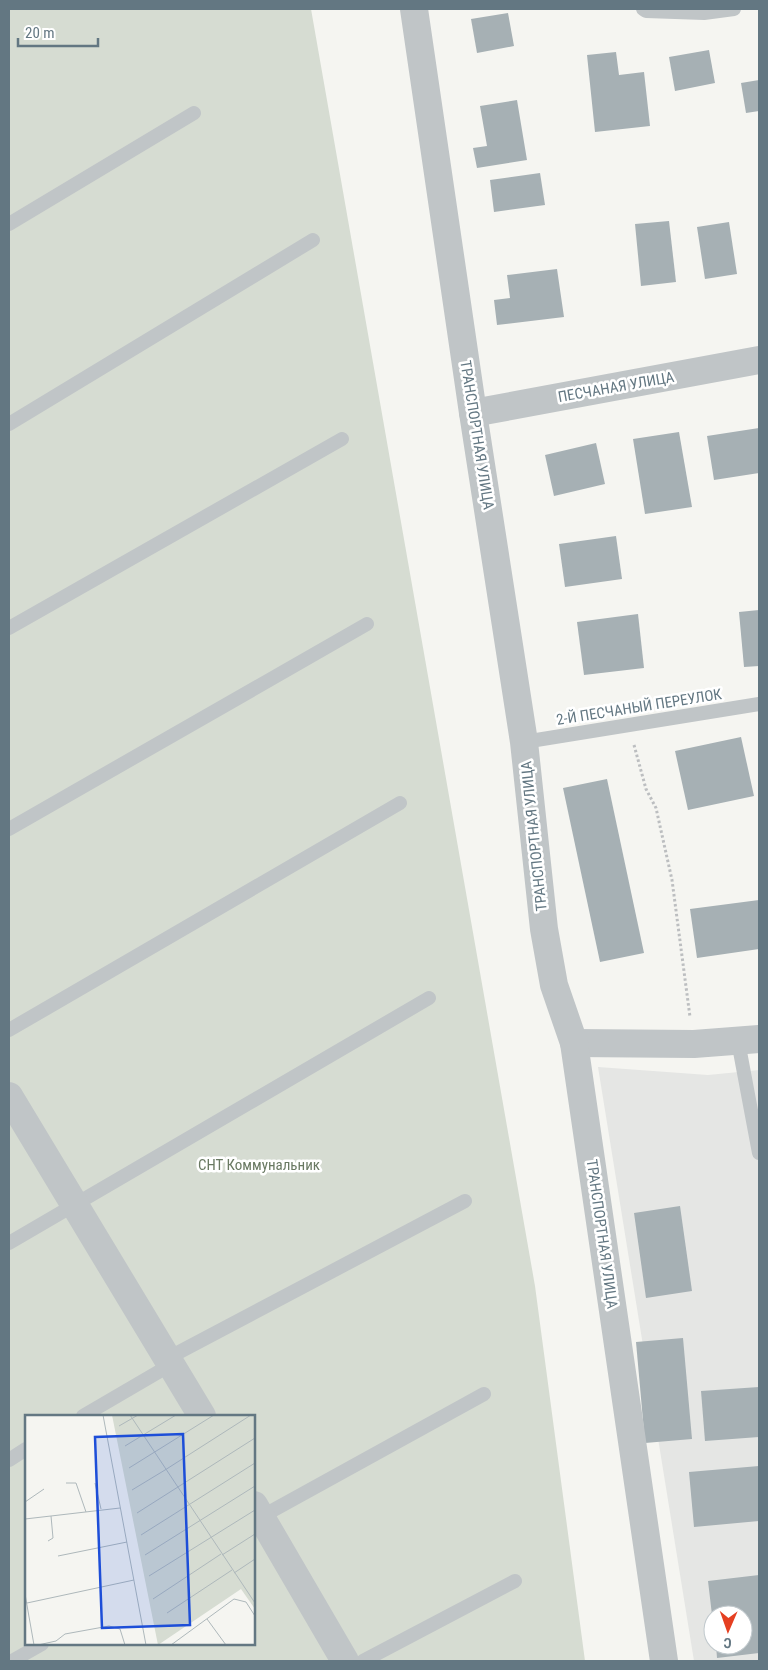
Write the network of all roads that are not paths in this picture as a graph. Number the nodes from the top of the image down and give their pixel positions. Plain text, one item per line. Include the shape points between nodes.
1 (414, 9) edge
2 (643, 9) edge
3 (734, 9) edge
4 (194, 113) dead end
5 (9, 224) edge
6 (313, 240) dead end
7 (759, 360) edge
8 (473, 413) junction
9 (9, 424) edge
10 (342, 440) dead end
11 (367, 624) dead end
12 (9, 628) edge
13 (759, 704) edge
14 (524, 742) junction
15 (400, 804) dead end
16 (9, 829) edge
17 (429, 998) dead end
18 (9, 1030) edge
19 (748, 1040) edge
20 (574, 1043) junction
21 (9, 1096) edge
22 (759, 1153) edge
23 (465, 1201) dead end
24 (75, 1204) junction
25 (9, 1243) edge
26 (170, 1361) junction
27 (484, 1394) dead end
28 (85, 1415) edge
29 (201, 1415) edge
30 (25, 1451) edge
31 (9, 1460) edge
32 (256, 1514) edge
33 (515, 1581) dead end
34 (40, 1645) edge
35 (12, 1661) edge
36 (345, 1661) edge
37 (363, 1661) edge
38 (664, 1661) edge

1 - 8 street, ТРАНСПОРТНАЯ УЛИЦА
2 - 3 lane via 704,13
4 - 5 lane
6 - 9 lane
7 - 8 street, ПЕСЧАНАЯ УЛИЦА
8 - 14 street, ТРАНСПОРТНАЯ УЛИЦА
10 - 12 lane
11 - 16 lane
13 - 14 lane, 2-Й ПЕСЧАНЫЙ ПЕРЕУЛОК
14 - 20 street, ТРАНСПОРТНАЯ УЛИЦА via 544,929 554,985
15 - 18 lane
17 - 24 lane
19 - 20 street via 694,1044
19 - 22 lane
20 - 38 street, ТРАНСПОРТНАЯ УЛИЦА
21 - 24 street
23 - 26 lane
24 - 25 lane
24 - 26 street
26 - 28 lane
26 - 29 street
27 - 32 lane
30 - 31 lane
32 - 36 street
33 - 37 lane
34 - 35 lane

